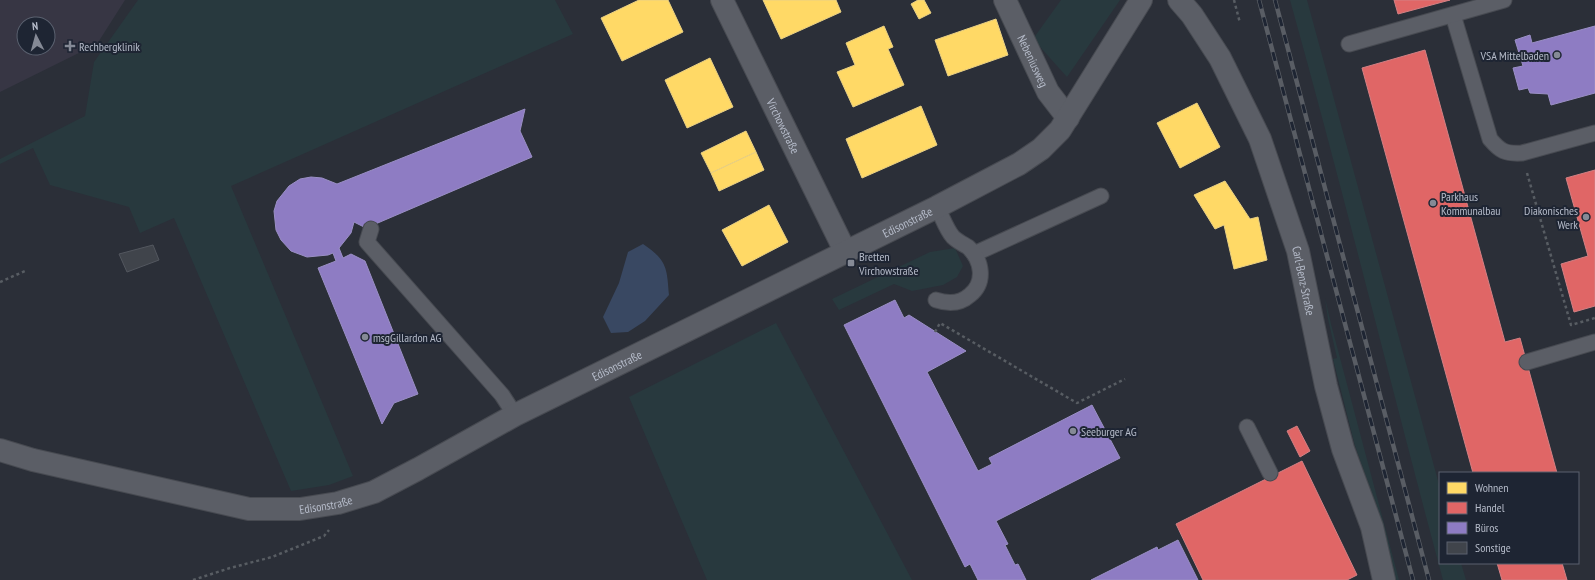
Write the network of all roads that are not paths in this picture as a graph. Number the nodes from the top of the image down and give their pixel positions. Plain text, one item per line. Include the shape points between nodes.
1 (722, 0) edge
2 (1005, 0) edge
3 (1141, 0) edge
4 (1179, 0) edge
5 (1504, 0) edge
6 (1453, 15) junction
7 (1349, 44) dead end
8 (1068, 118) junction
9 (1595, 133) edge
10 (1101, 196) dead end
11 (937, 207) junction
12 (371, 229) dead end
13 (845, 251) junction
14 (974, 254) junction
15 (936, 300) dead end
16 (1595, 342) edge
17 (1527, 362) dead end
18 (515, 415) junction
19 (1247, 427) dead end
20 (0, 450) edge
21 (1270, 473) dead end
22 (1384, 580) edge

1 - 13 street, Virchowstraße
2 - 8 street, Nebeniusweg via 1048,92
3 - 8 street, Edisonstraße
4 - 22 street, Carl-Benz-Straße via 1220,58 1260,139 1298,251 1334,414 1347,461 1372,527
5 - 6 lane
6 - 7 lane
6 - 9 lane via 1490,139 1499,150 1510,154 1522,153
8 - 11 street, Edisonstraße via 1060,130 1019,164
10 - 14 lane
11 - 13 street, Edisonstraße
11 - 14 lane via 953,237
12 - 18 lane via 367,242 502,395
13 - 18 street, Edisonstraße
14 - 15 lane via 981,272 974,292 957,303
16 - 17 lane
18 - 20 street, Edisonstraße via 374,492 338,503 300,509 249,509 48,464
19 - 21 lane

